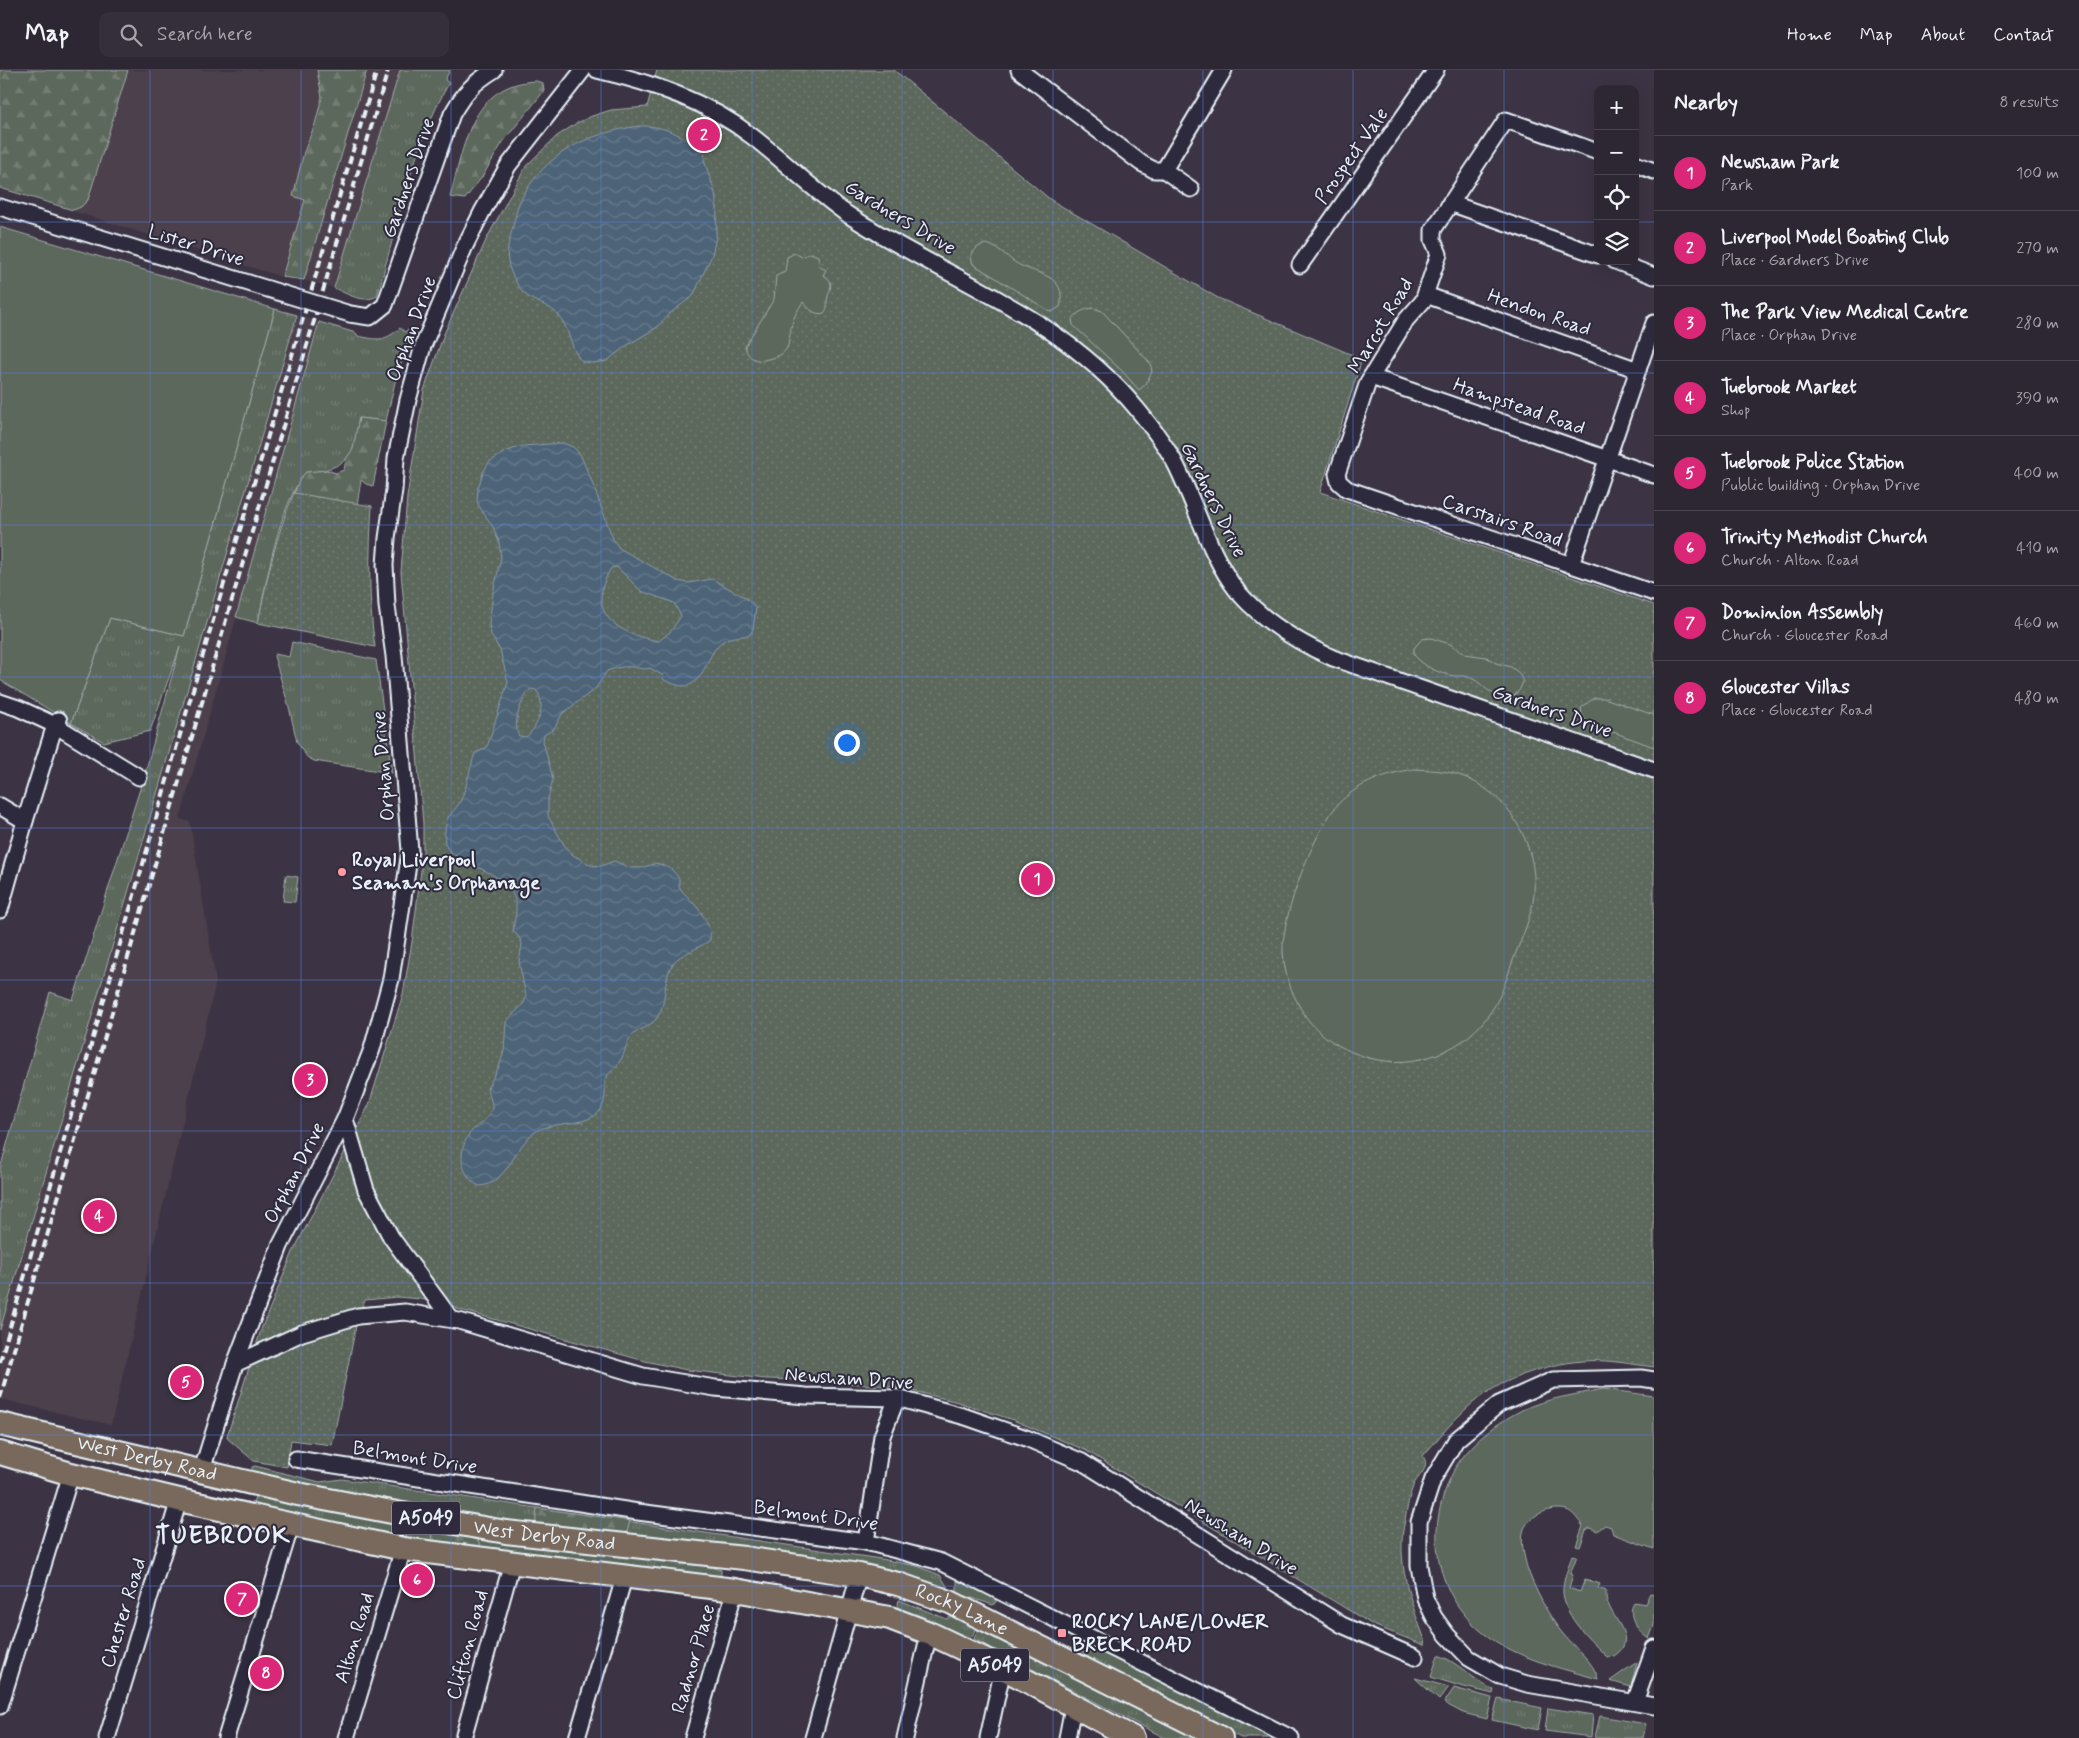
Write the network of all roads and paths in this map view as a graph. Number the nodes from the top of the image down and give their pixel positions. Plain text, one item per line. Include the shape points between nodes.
1 (494, 70) edge
2 (583, 70) edge
3 (597, 70) edge
4 (1020, 70) edge
5 (1224, 70) edge
6 (1436, 70) edge
7 (1594, 151) edge
8 (1639, 165) edge
9 (1164, 170) junction
10 (1654, 171) edge
11 (1192, 189) dead end
12 (1450, 203) junction
13 (0, 207) edge
14 (1594, 254) edge
15 (1300, 265) dead end
16 (1625, 265) edge
17 (1654, 276) edge
18 (1426, 295) junction
19 (378, 310) joint
20 (1654, 323) edge
21 (1638, 370) junction
22 (1371, 377) junction
23 (1608, 458) junction
24 (1654, 475) edge
25 (1339, 482) joint
26 (1571, 565) junction
27 (1654, 593) edge
28 (0, 702) edge
29 (57, 723) junction
30 (1654, 770) edge
31 (139, 776) dead end
32 (0, 806) edge
33 (25, 821) junction
34 (0, 910) edge
35 (345, 1118) junction
36 (451, 1320) junction
37 (235, 1364) junction
38 (1654, 1380) edge
39 (897, 1398) junction
40 (0, 1424) edge
41 (0, 1453) edge
42 (296, 1459) dead end
43 (202, 1470) junction
44 (71, 1474) junction
45 (179, 1500) junction
46 (291, 1525) junction
47 (866, 1542) junction
48 (403, 1549) junction
49 (512, 1563) junction
50 (859, 1575) junction
51 (624, 1578) junction
52 (735, 1590) junction
53 (850, 1610) junction
54 (929, 1633) junction
55 (1654, 1648) edge
56 (1415, 1657) dead end
57 (1004, 1668) junction
58 (1635, 1702) junction
59 (0, 1706) edge
60 (1654, 1706) edge
61 (1073, 1707) junction
62 (107, 1738) edge
63 (226, 1738) edge
64 (346, 1738) edge
65 (463, 1738) edge
66 (577, 1738) edge
67 (693, 1738) edge
68 (813, 1738) edge
69 (905, 1738) edge
70 (988, 1738) edge
71 (1067, 1738) edge
72 (1133, 1738) edge
73 (1221, 1738) edge
74 (1291, 1738) edge

1 - 19 street, Gardners Drive via 478,79 452,114 394,284 385,304
2 - 35 street, Orphan Drive via 508,166 482,212 422,346 408,400 396,458 385,566 410,851 391,979 372,1049
3 - 30 street, Gardners Drive via 644,81 715,112 751,135 846,213 905,249 1025,313 1085,356 1136,407 1159,438 1175,462 1223,567 1238,591 1279,629 1305,646 1334,658
4 - 9 street via 1141,163 1154,170
5 - 9 street
6 - 15 street, Prospect Vale
7 - 12 street, Marcot Road via 1506,120
8 - 10 street
9 - 11 street
12 - 14 street
12 - 18 street, Marcot Road via 1432,235 1439,254
13 - 19 street, Lister Drive, bridge via 350,314 370,317
16 - 17 street
18 - 21 street, Hendon Road
18 - 22 street, Marcot Road via 1406,320
20 - 21 street
21 - 23 street
22 - 23 street, Hampstead Road
22 - 25 street, Marcot Road via 1337,474
23 - 24 street, Hampstead Road
23 - 26 street
25 - 26 street, Carstairs Road via 1347,489
26 - 27 street, Carstairs Road
28 - 29 street
29 - 31 street
29 - 33 street
32 - 33 street
33 - 34 street
35 - 36 street via 366,1190 391,1237
35 - 37 street, Orphan Drive via 280,1246
36 - 37 street, Newsham Drive via 405,1312 358,1316 302,1333
36 - 39 street, Newsham Drive via 643,1376 714,1388 806,1396
37 - 43 street, Orphan Drive
38 - 58 street via 1554,1380 1499,1404 1456,1440 1433,1479 1419,1522 1419,1566 1425,1598 1447,1635 1469,1658 1501,1676 1527,1684
39 - 47 street via 882,1436
39 - 56 street, Newsham Drive via 966,1417 1082,1462 1342,1625
40 - 43 highway, West Derby Road / A5049
41 - 44 highway, West Derby Road / A5049
42 - 47 street, Belmont Drive via 638,1512
43 - 45 highway
43 - 50 highway, West Derby Road / A5049 via 298,1494 506,1532 744,1558
44 - 45 highway, West Derby Road / A5049
44 - 59 street
45 - 46 highway, West Derby Road / A5049
45 - 62 street, Chester Road
46 - 48 highway, West Derby Road / A5049
46 - 63 street
47 - 74 street, Belmont Drive via 941,1562
48 - 49 highway, West Derby Road / A5049
48 - 64 street, Alton Road
49 - 51 highway, West Derby Road / A5049
49 - 65 street, Clifton Road
50 - 53 street
50 - 73 highway, Rocky Lane / A5049 via 950,1602
51 - 52 highway, West Derby Road / A5049
51 - 66 street
52 - 53 highway, West Derby Road / A5049
52 - 67 street, Radnor Place
53 - 54 highway, Rocky Lane / A5049 via 890,1618
53 - 68 street
54 - 57 highway, Rocky Lane / A5049
54 - 69 street
55 - 58 street
57 - 61 highway, Rocky Lane / A5049
57 - 70 street
58 - 60 street
61 - 71 street
61 - 72 highway, Rocky Lane / A5049

